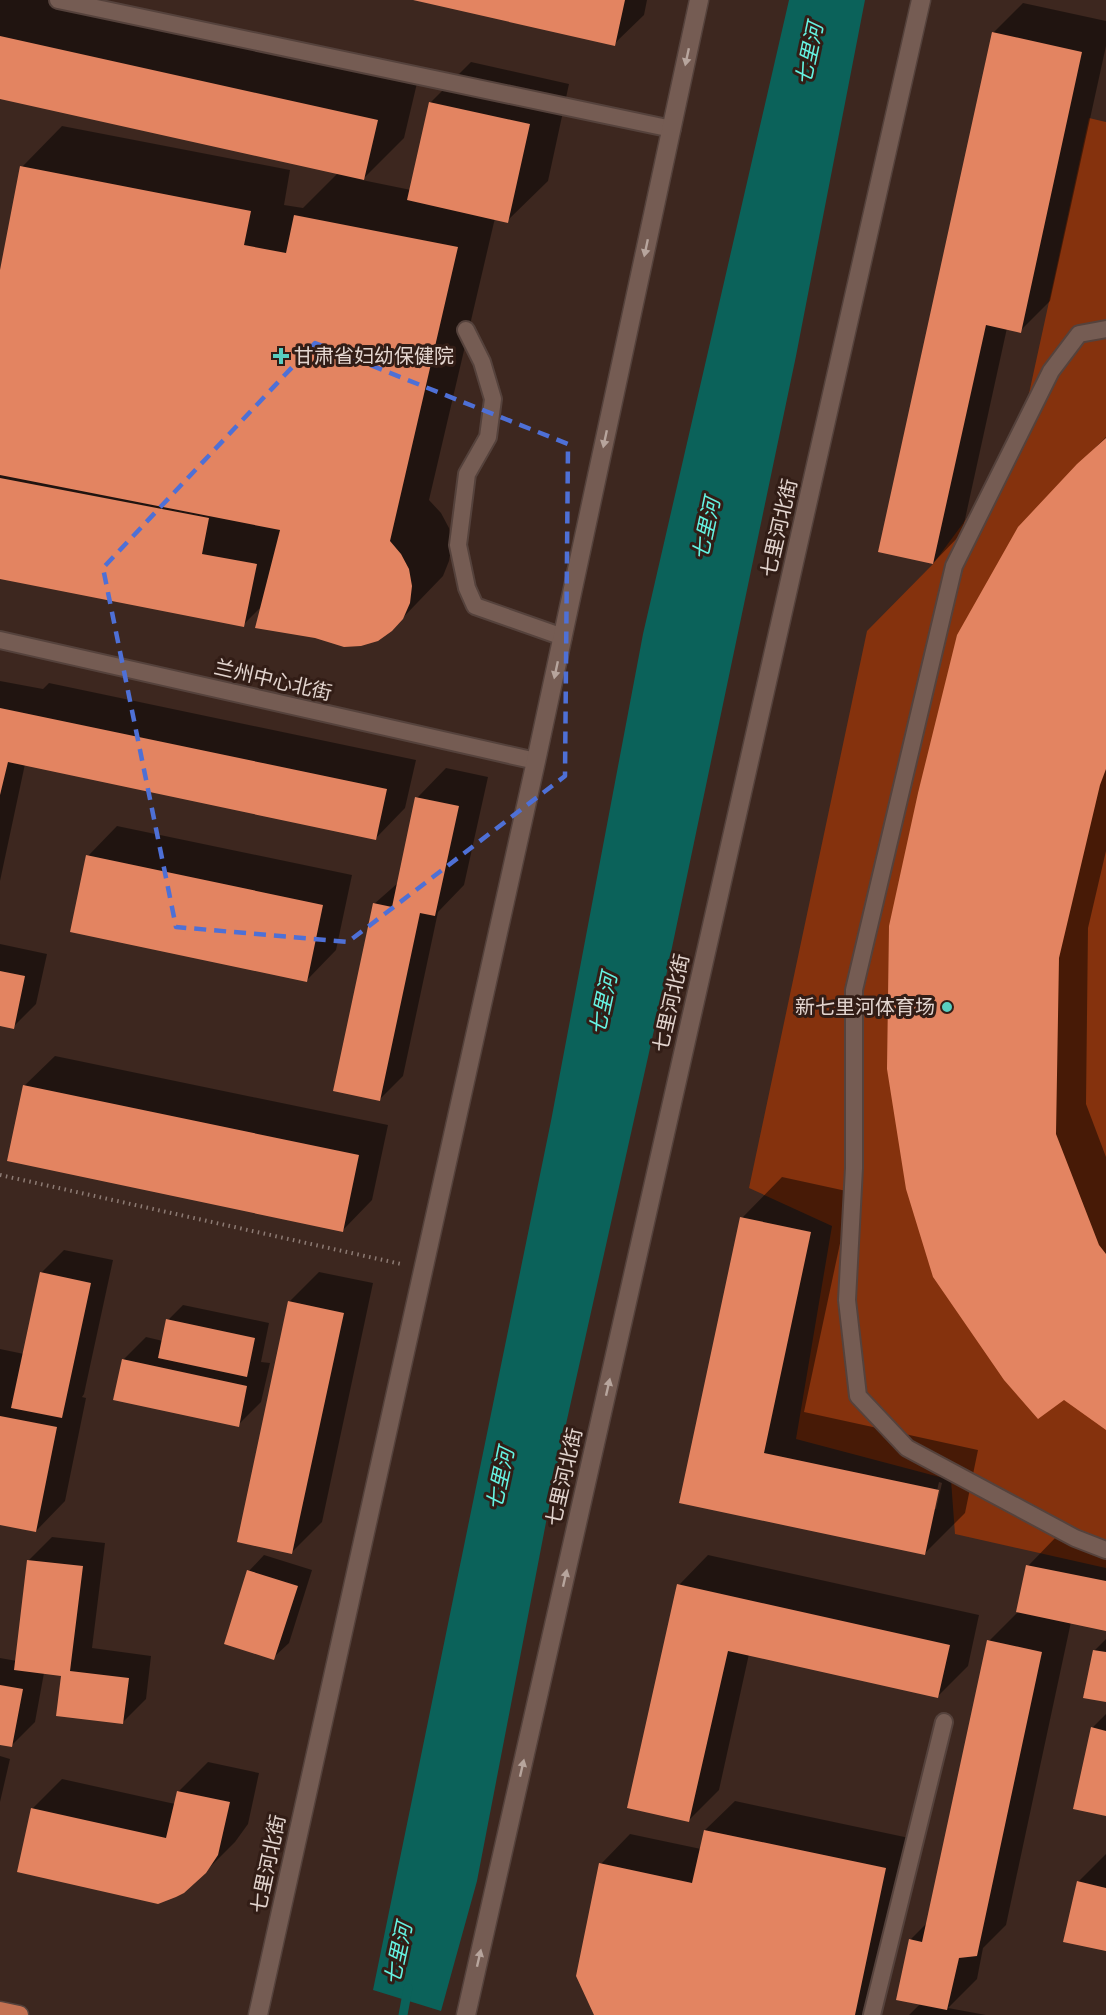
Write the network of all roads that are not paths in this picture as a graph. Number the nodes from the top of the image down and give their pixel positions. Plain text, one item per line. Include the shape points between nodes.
1 (58, 0) edge
2 (699, 0) edge
3 (921, 0) edge
4 (672, 129) junction
5 (1106, 328) edge
6 (466, 330) dead end
7 (563, 637) junction
8 (0, 640) edge
9 (536, 761) junction
10 (1106, 1550) edge
11 (944, 1722) dead end
12 (0, 2011) edge
13 (19, 2015) edge
14 (258, 2015) edge
15 (466, 2015) edge
16 (872, 2015) edge

1 - 4 lane
2 -> 4 street, 七里河北街
15 -> 3 street, 七里河北街
4 -> 7 street, 七里河北街
5 - 10 lane via 1079,334 1051,371 954,566 854,990 854,1168 847,1300 858,1396 907,1448 1075,1538
6 - 7 lane via 482,362 493,399 488,437 467,474 458,545 467,588 475,606
7 -> 9 street, 七里河北街
8 - 9 lane, 兰州中心北街
9 - 14 street, 七里河北街
11 - 16 lane
12 - 13 main road

